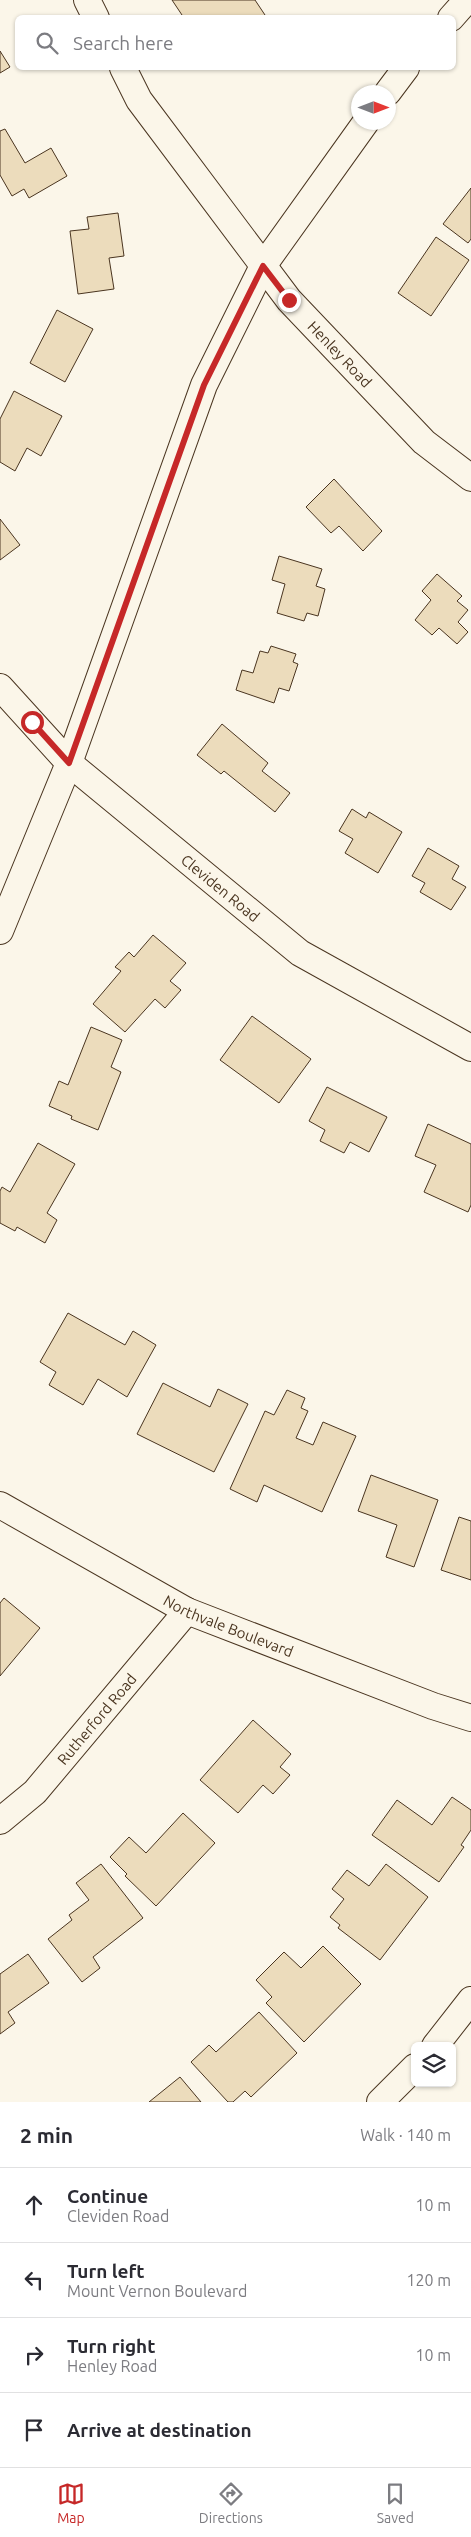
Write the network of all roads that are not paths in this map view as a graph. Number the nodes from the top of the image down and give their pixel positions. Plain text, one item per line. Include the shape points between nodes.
1 (87, 0) edge
2 (467, 0) edge
3 (94, 15) edge
4 (454, 15) edge
5 (124, 70) edge
6 (404, 70) edge
7 (393, 85) edge
8 (360, 130) edge
9 (263, 266) junction
10 (471, 478) edge
11 (0, 687) edge
12 (69, 763) junction
13 (0, 931) edge
14 (471, 1048) edge
15 (0, 1505) edge
16 (187, 1611) junction
17 (471, 1718) edge
18 (0, 1821) edge
19 (471, 2000) edge
20 (438, 2042) edge
21 (411, 2071) edge
22 (380, 2102) edge

1 - 3 street
2 - 4 street
5 - 9 street, Henley Road via 139,100
6 - 7 street
8 - 9 street
9 - 10 street, Henley Road via 289,300 424,442
9 - 12 street via 204,385
11 - 12 street, Cleviden Road
12 - 13 street
12 - 14 street, Cleviden Road via 300,953
15 - 16 street, Northvale Boulevard
16 - 17 street, Northvale Boulevard
16 - 18 street, Rutherford Road via 35,1792
19 - 20 street
21 - 22 street

